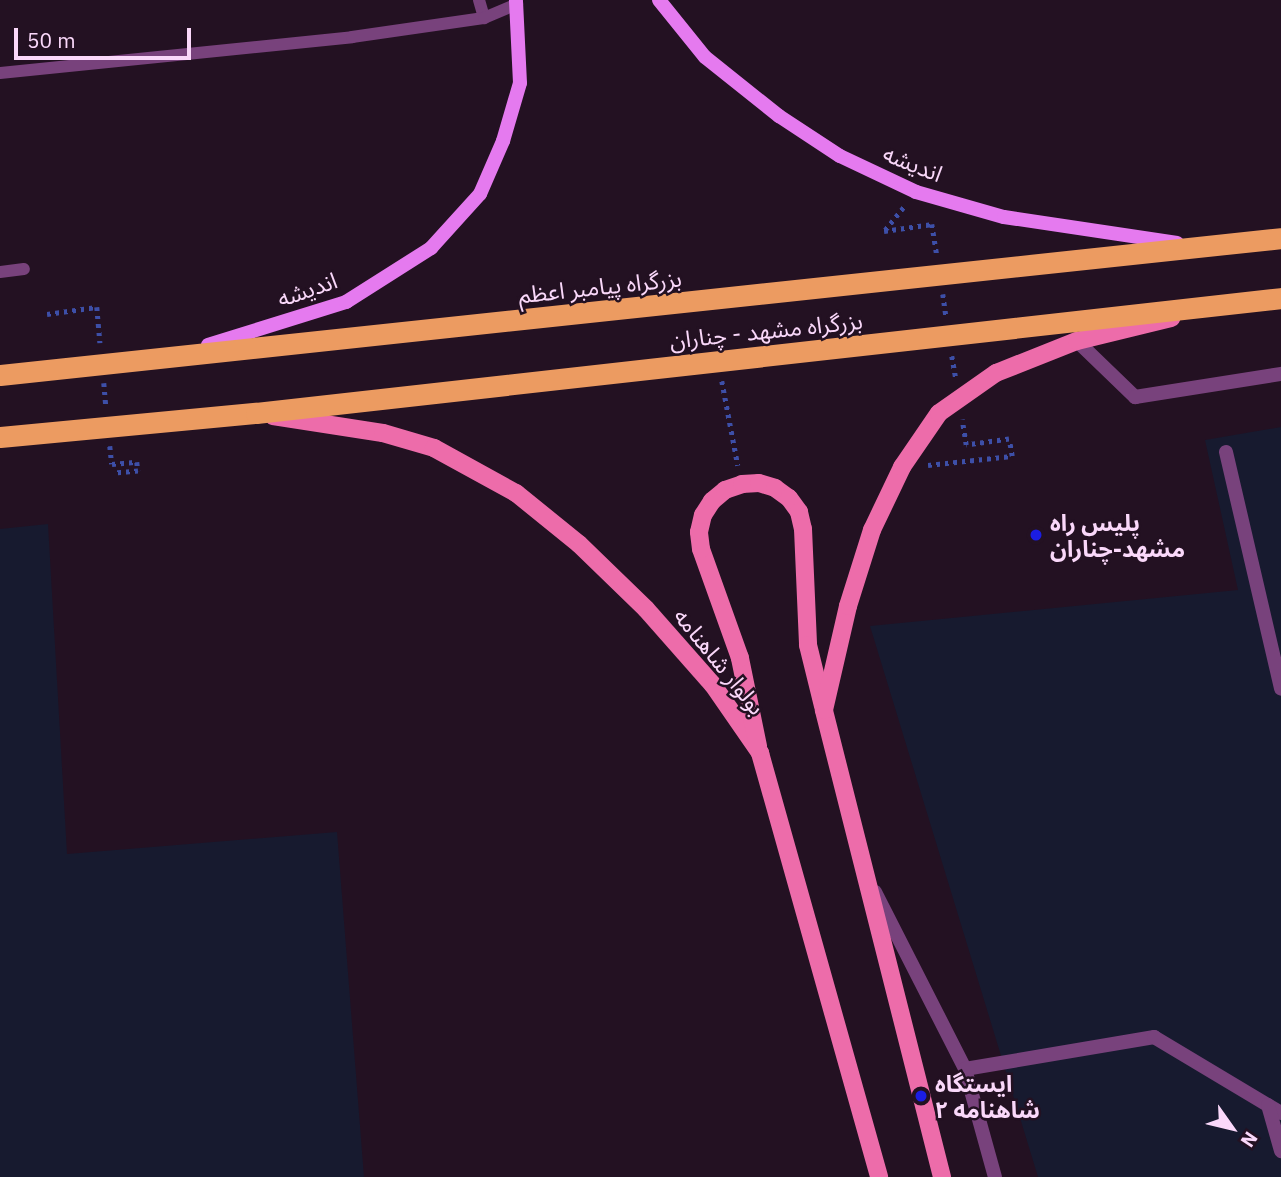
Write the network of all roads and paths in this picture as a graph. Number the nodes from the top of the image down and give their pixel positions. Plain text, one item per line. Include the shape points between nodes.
1 (479, 0) edge
2 (659, 0) edge
3 (521, 1) edge
4 (484, 18) junction
5 (0, 73) edge
6 (916, 192) junction
7 (932, 224) dead end
8 (1281, 239) edge
9 (1206, 247) junction
10 (23, 269) dead end
11 (0, 272) edge
12 (1281, 298) edge
13 (97, 307) dead end
14 (1215, 308) junction
15 (47, 314) dead end
16 (1077, 341) junction
17 (165, 359) junction
18 (719, 362) junction
19 (1281, 374) edge
20 (0, 375) edge
21 (256, 413) junction
22 (0, 437) edge
23 (966, 446) dead end
24 (1226, 452) dead end
25 (112, 464) dead end
26 (902, 467) junction
27 (115, 473) dead end
28 (742, 484) junction
29 (1281, 689) edge
30 (824, 710) junction
31 (760, 752) junction
32 (862, 867) junction
33 (965, 1069) junction
34 (1268, 1105) junction
35 (1281, 1113) edge
36 (1281, 1150) edge
37 (876, 1172) edge
38 (942, 1177) edge
39 (995, 1177) edge

1 - 4 lane
2 - 6 main road, اندیشه via 705,57 779,116 840,156
3 - 4 lane
3 - 17 main road, اندیشه via 520,83 503,141 480,194 431,248 346,302
4 - 5 lane via 352,37
6 - 7 path via 884,231
6 - 9 main road, اندیشه via 1004,217
8 - 9 highway, بزرگراه پیامبر اعظم
9 - 17 highway, بزرگراه پیامبر اعظم
10 - 11 lane
12 - 14 highway, بزرگراه مشهد - چناران
13 - 15 path
14 - 16 main road
14 - 18 highway, بزرگراه مشهد - چناران
16 - 19 street via 1135,397
16 - 26 main road via 996,373 939,413
17 - 20 highway, بزرگراه پیامبر اعظم
18 - 21 highway, بزرگراه مشهد - چناران
18 - 28 path
21 - 22 highway
21 - 31 main road, بولوار شاهنامه via 396,436 434,449 516,493 579,544 646,609 713,685
23 - 26 path via 1009,439 1012,456
24 - 29 street
25 - 27 path via 137,462 138,471
26 - 30 main road via 872,530 848,606
28 - 30 main road via 775,488 799,512 808,646
28 - 31 main road via 712,501 699,532 740,658
30 - 32 main road
31 - 37 main road, بولوار شاهنامه
32 - 33 street
32 - 38 main road
33 - 34 street via 1154,1037
33 - 39 street
34 - 35 street
34 - 36 street

